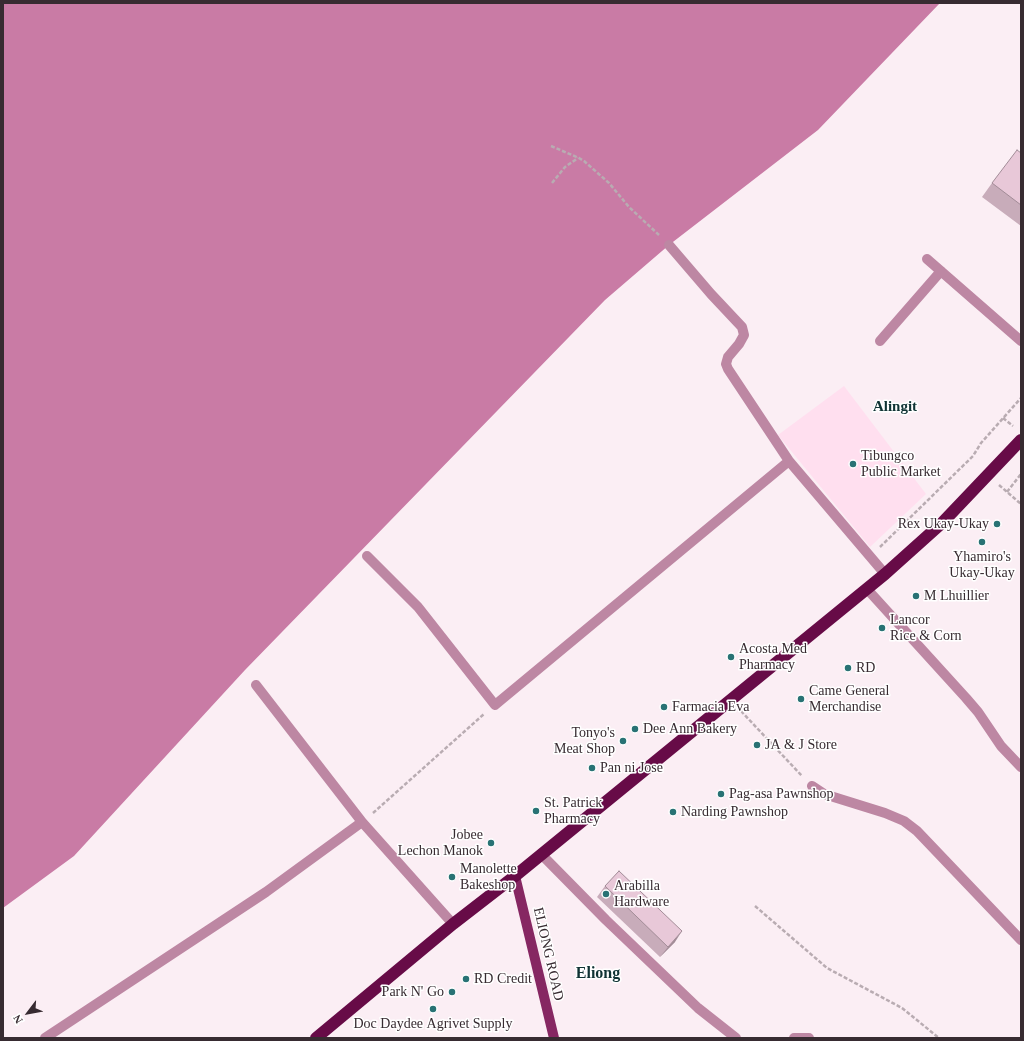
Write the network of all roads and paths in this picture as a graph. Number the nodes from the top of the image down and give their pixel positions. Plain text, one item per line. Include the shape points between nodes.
1 (551, 146) dead end
2 (579, 158) junction
3 (552, 183) dead end
4 (670, 245) joint
5 (927, 259) dead end
6 (941, 271) junction
7 (880, 341) dead end
8 (1021, 341) edge
9 (1021, 398) edge
10 (1021, 440) edge
11 (789, 461) junction
12 (1021, 474) edge
13 (988, 476) junction
14 (1007, 492) junction
15 (1021, 504) edge
16 (367, 556) dead end
17 (870, 557) junction
18 (885, 574) junction
19 (867, 589) junction
20 (256, 685) dead end
21 (730, 700) junction
22 (495, 705) junction
23 (1021, 767) edge
24 (812, 786) joint
25 (362, 822) junction
26 (541, 854) junction
27 (515, 876) junction
28 (755, 906) dead end
29 (452, 924) junction
30 (1021, 940) edge
31 (45, 1038) edge
32 (316, 1038) edge
33 (554, 1038) edge
34 (736, 1038) edge
35 (794, 1038) edge
36 (809, 1038) edge
37 (938, 1038) edge

1 - 2 path
2 - 3 path via 565,167
2 - 4 path via 609,183 629,207
4 - 11 street via 742,327 744,335 726,364
5 - 6 street
6 - 7 street
6 - 8 street
9 - 17 path via 981,443 973,456
10 - 13 highway
11 - 17 street
11 - 22 street
12 - 14 path
13 - 14 path
13 - 18 highway via 943,522
14 - 15 path
16 - 22 street via 418,607
17 - 18 street
18 - 19 highway
19 - 21 highway
19 - 23 street via 966,698 1001,746
20 - 25 street
21 - 24 path
21 - 26 highway
22 - 25 path
24 - 30 street via 824,794 904,821 917,831
25 - 29 street
25 - 31 street via 266,892
26 - 27 highway
26 - 34 street via 698,1008
27 - 29 highway
27 - 33 main road, ELIONG ROAD
28 - 37 path via 827,968 902,1008
29 - 32 highway
35 - 36 street

